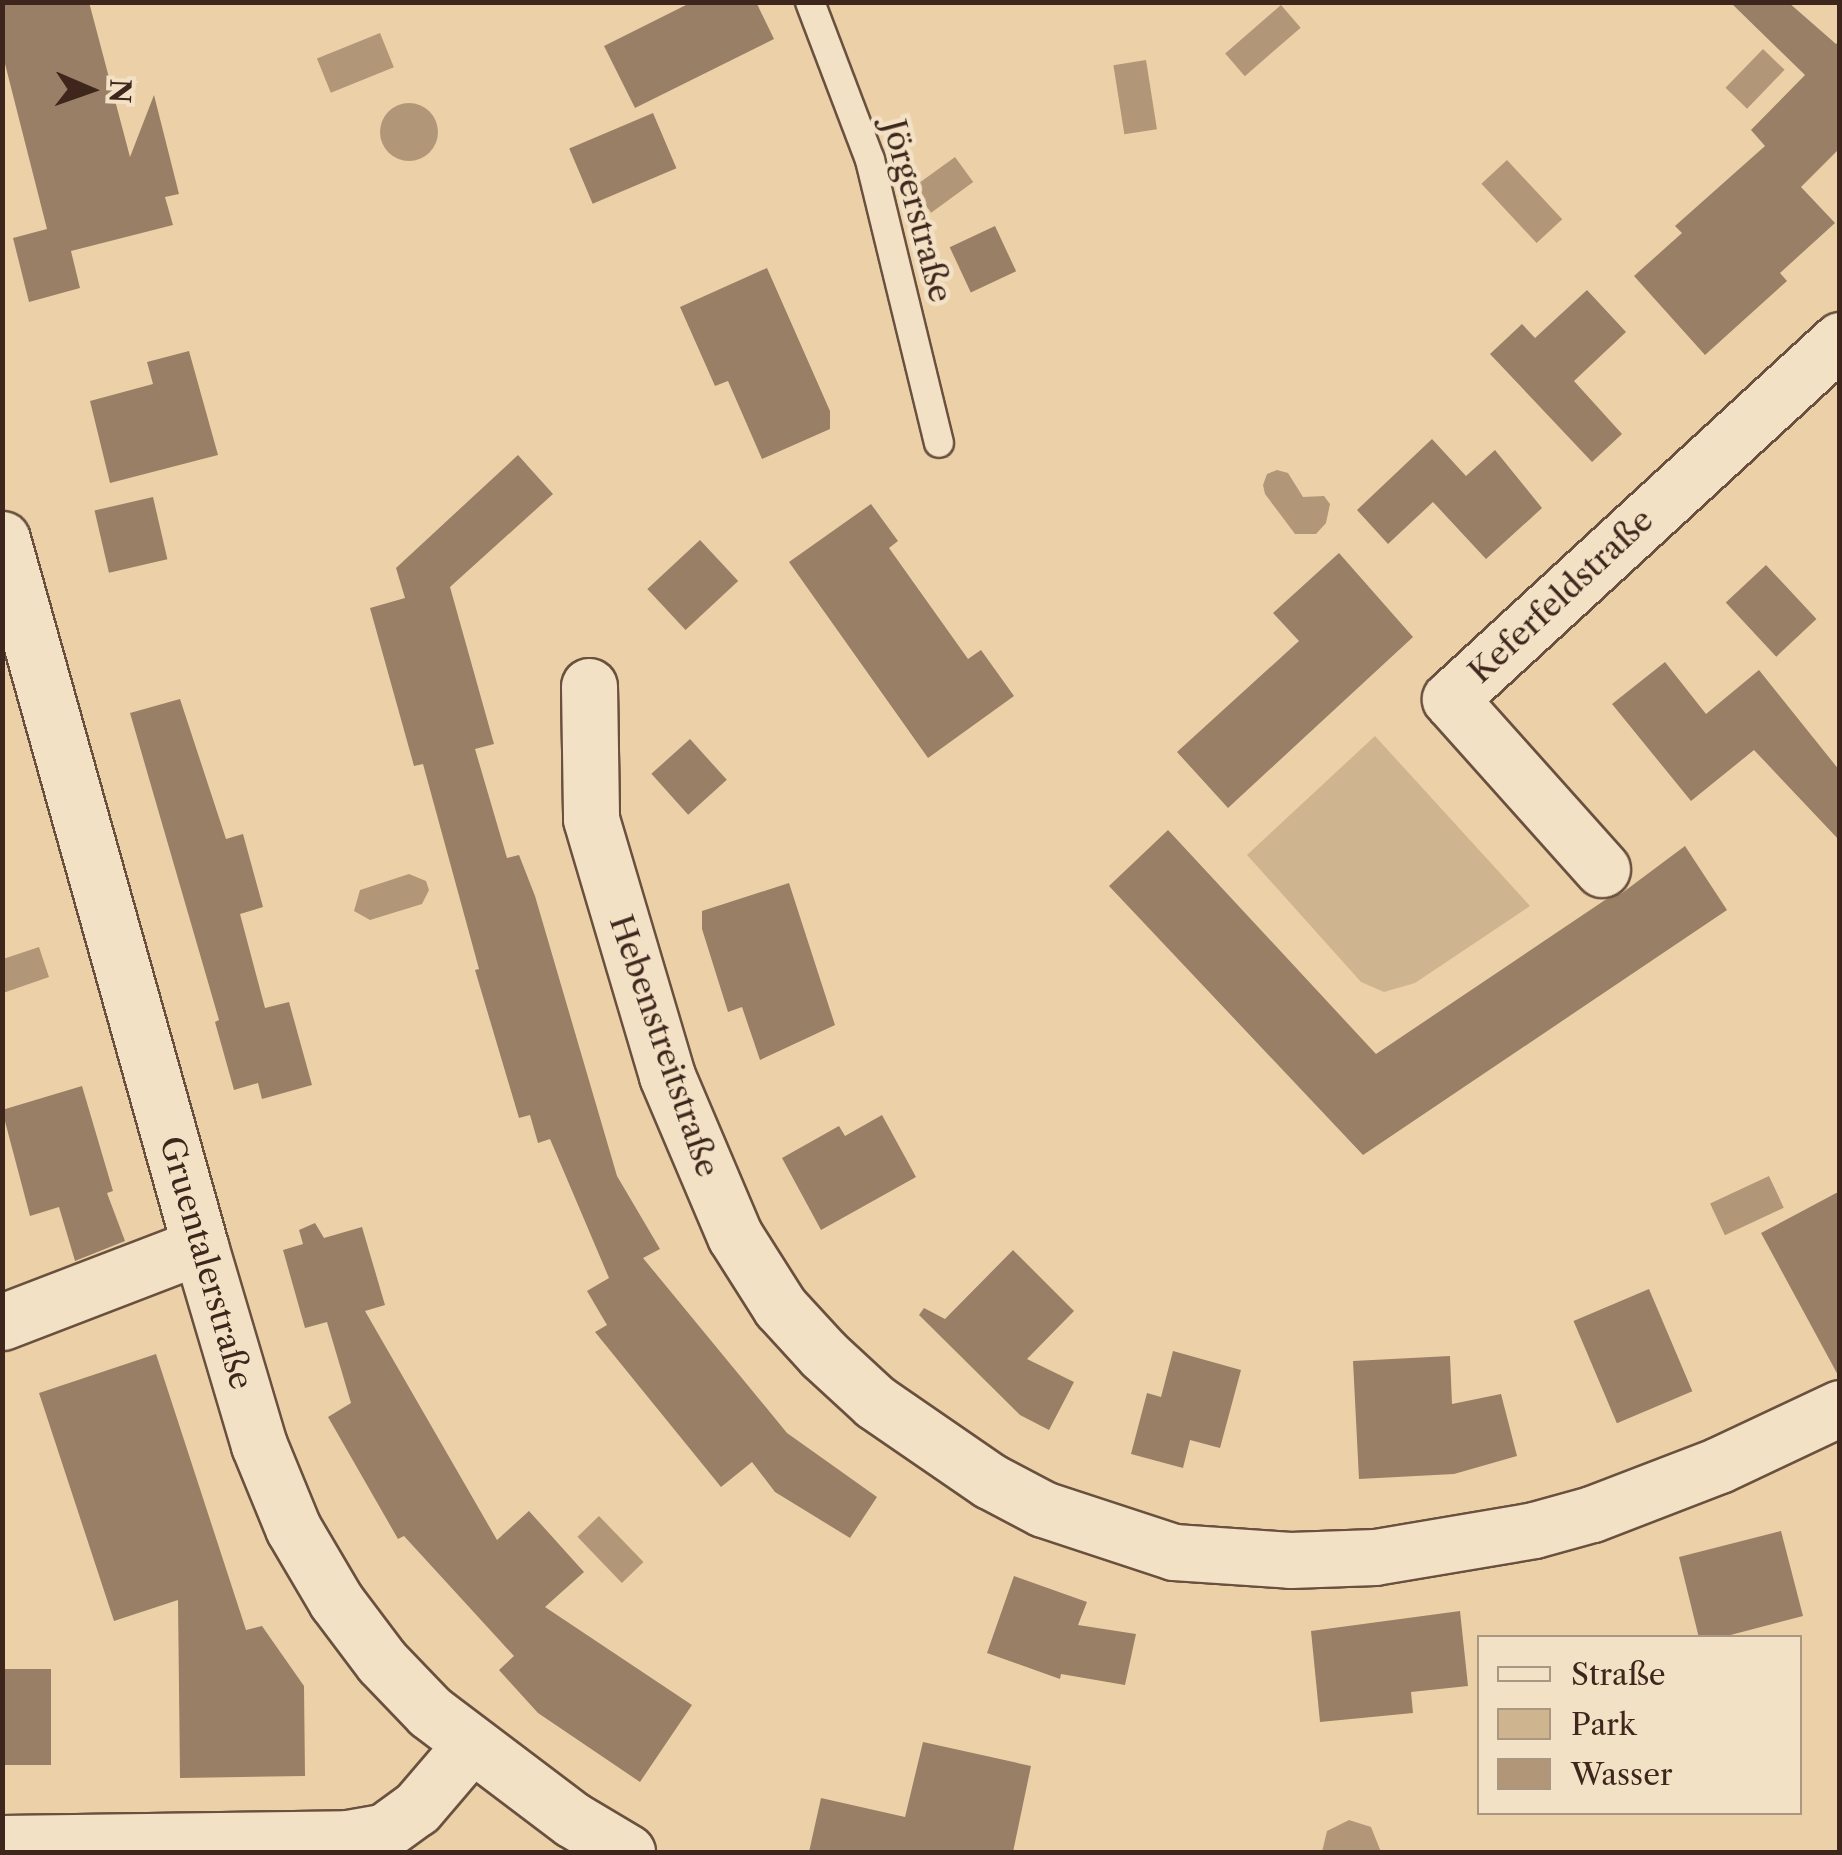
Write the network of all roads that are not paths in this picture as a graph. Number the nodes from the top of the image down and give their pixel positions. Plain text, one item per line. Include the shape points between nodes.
1 (810, 2) edge
2 (1840, 340) edge
3 (939, 444) dead end
4 (2, 539) edge
5 (16, 653) edge
6 (590, 686) dead end
7 (1602, 869) dead end
8 (200, 1246) junction
9 (2, 1322) edge
10 (1840, 1408) edge
11 (470, 1746) junction
12 (2, 1843) edge
13 (627, 1852) edge

1 - 3 lane, Jörgerstraße via 870,160
2 - 7 street, Keferfeldstraße via 1450,699
4 - 5 street, Gruentalerstraße
5 - 8 street, Gruentalerstraße
6 - 10 street, Hebenstreitstraße via 591,819 667,1076 735,1236 780,1306 823,1354 907,1426 990,1480 1043,1509 1174,1552 1290,1560 1376,1556 1592,1514 1736,1458
8 - 9 street
8 - 11 street, Gruentalerstraße via 258,1445 293,1528 382,1662
11 - 12 street via 417,1808 384,1831 347,1838
11 - 13 street, Gruentalerstraße

